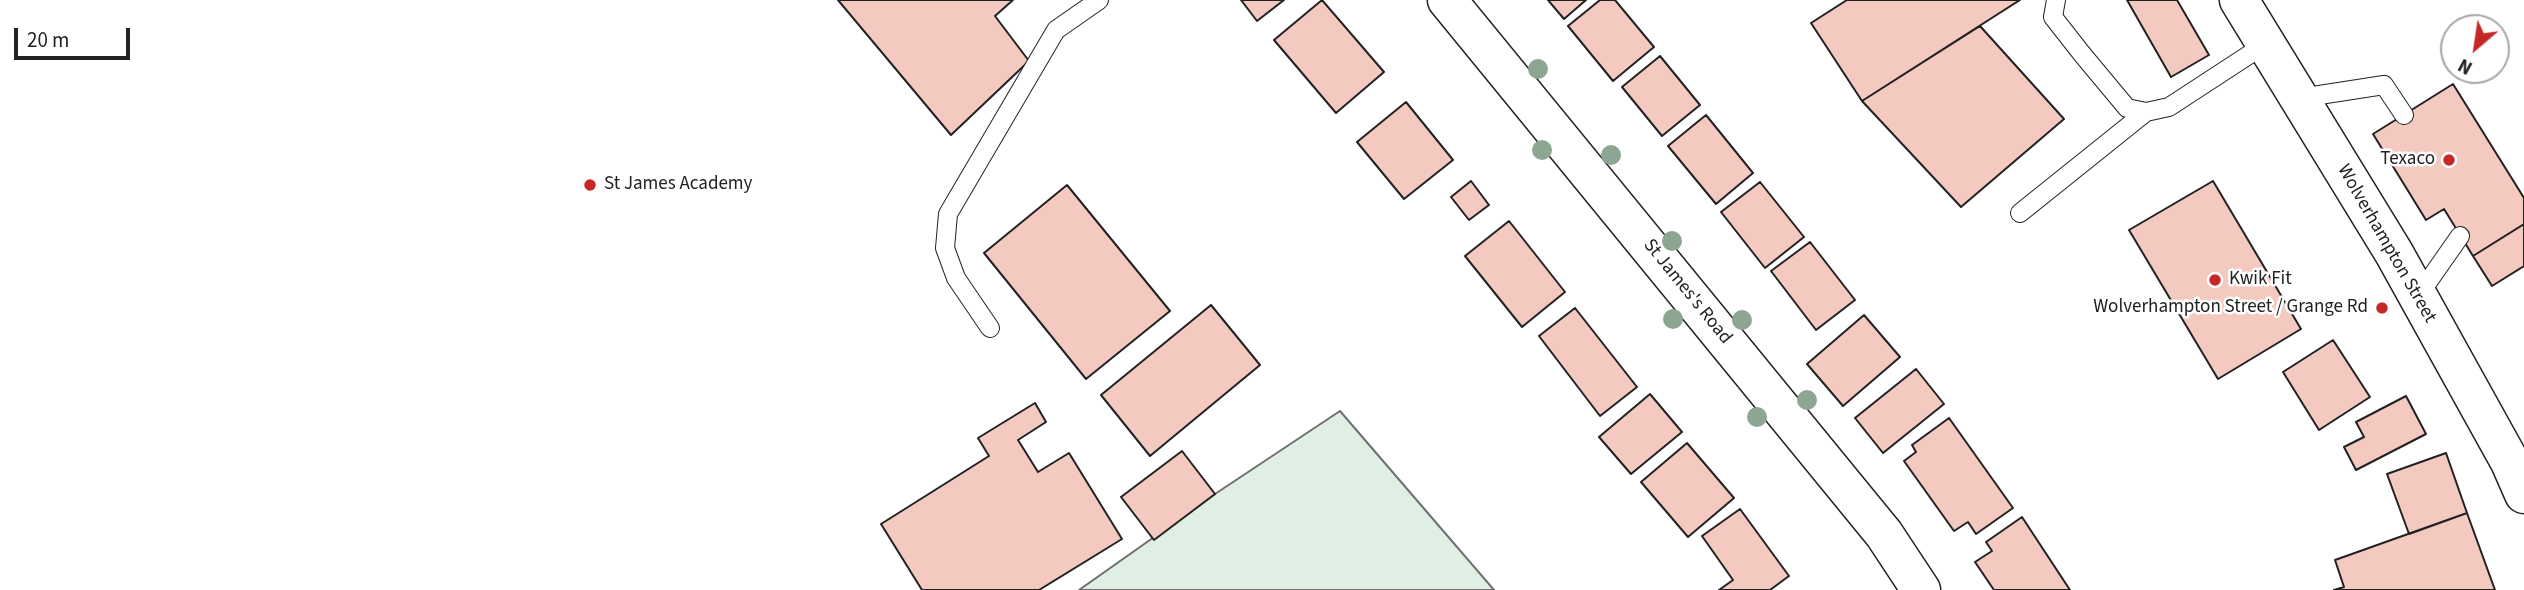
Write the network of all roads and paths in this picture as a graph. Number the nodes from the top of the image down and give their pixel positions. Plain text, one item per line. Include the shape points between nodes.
1 (1099, 0) edge
2 (1447, 0) edge
3 (2056, 0) edge
4 (2239, 0) edge
5 (2267, 43) junction
6 (2300, 98) junction
7 (2146, 112) junction
8 (2404, 115) dead end
9 (2020, 213) dead end
10 (2460, 236) dead end
11 (2418, 297) junction
12 (990, 328) dead end
13 (2524, 494) edge
14 (1921, 590) edge

1 - 12 lane via 1055,30 948,214 945,247 956,278
2 - 14 street, St James's Road via 1884,534
3 - 7 lane via 2053,17 2067,36 2126,108
4 - 5 street, Wolverhampton Street
5 - 6 street, Wolverhampton Street
5 - 7 lane via 2169,107
6 - 8 lane via 2384,85
6 - 11 street, Wolverhampton Street
7 - 9 lane
10 - 11 lane
11 - 13 street, Wolverhampton Street

